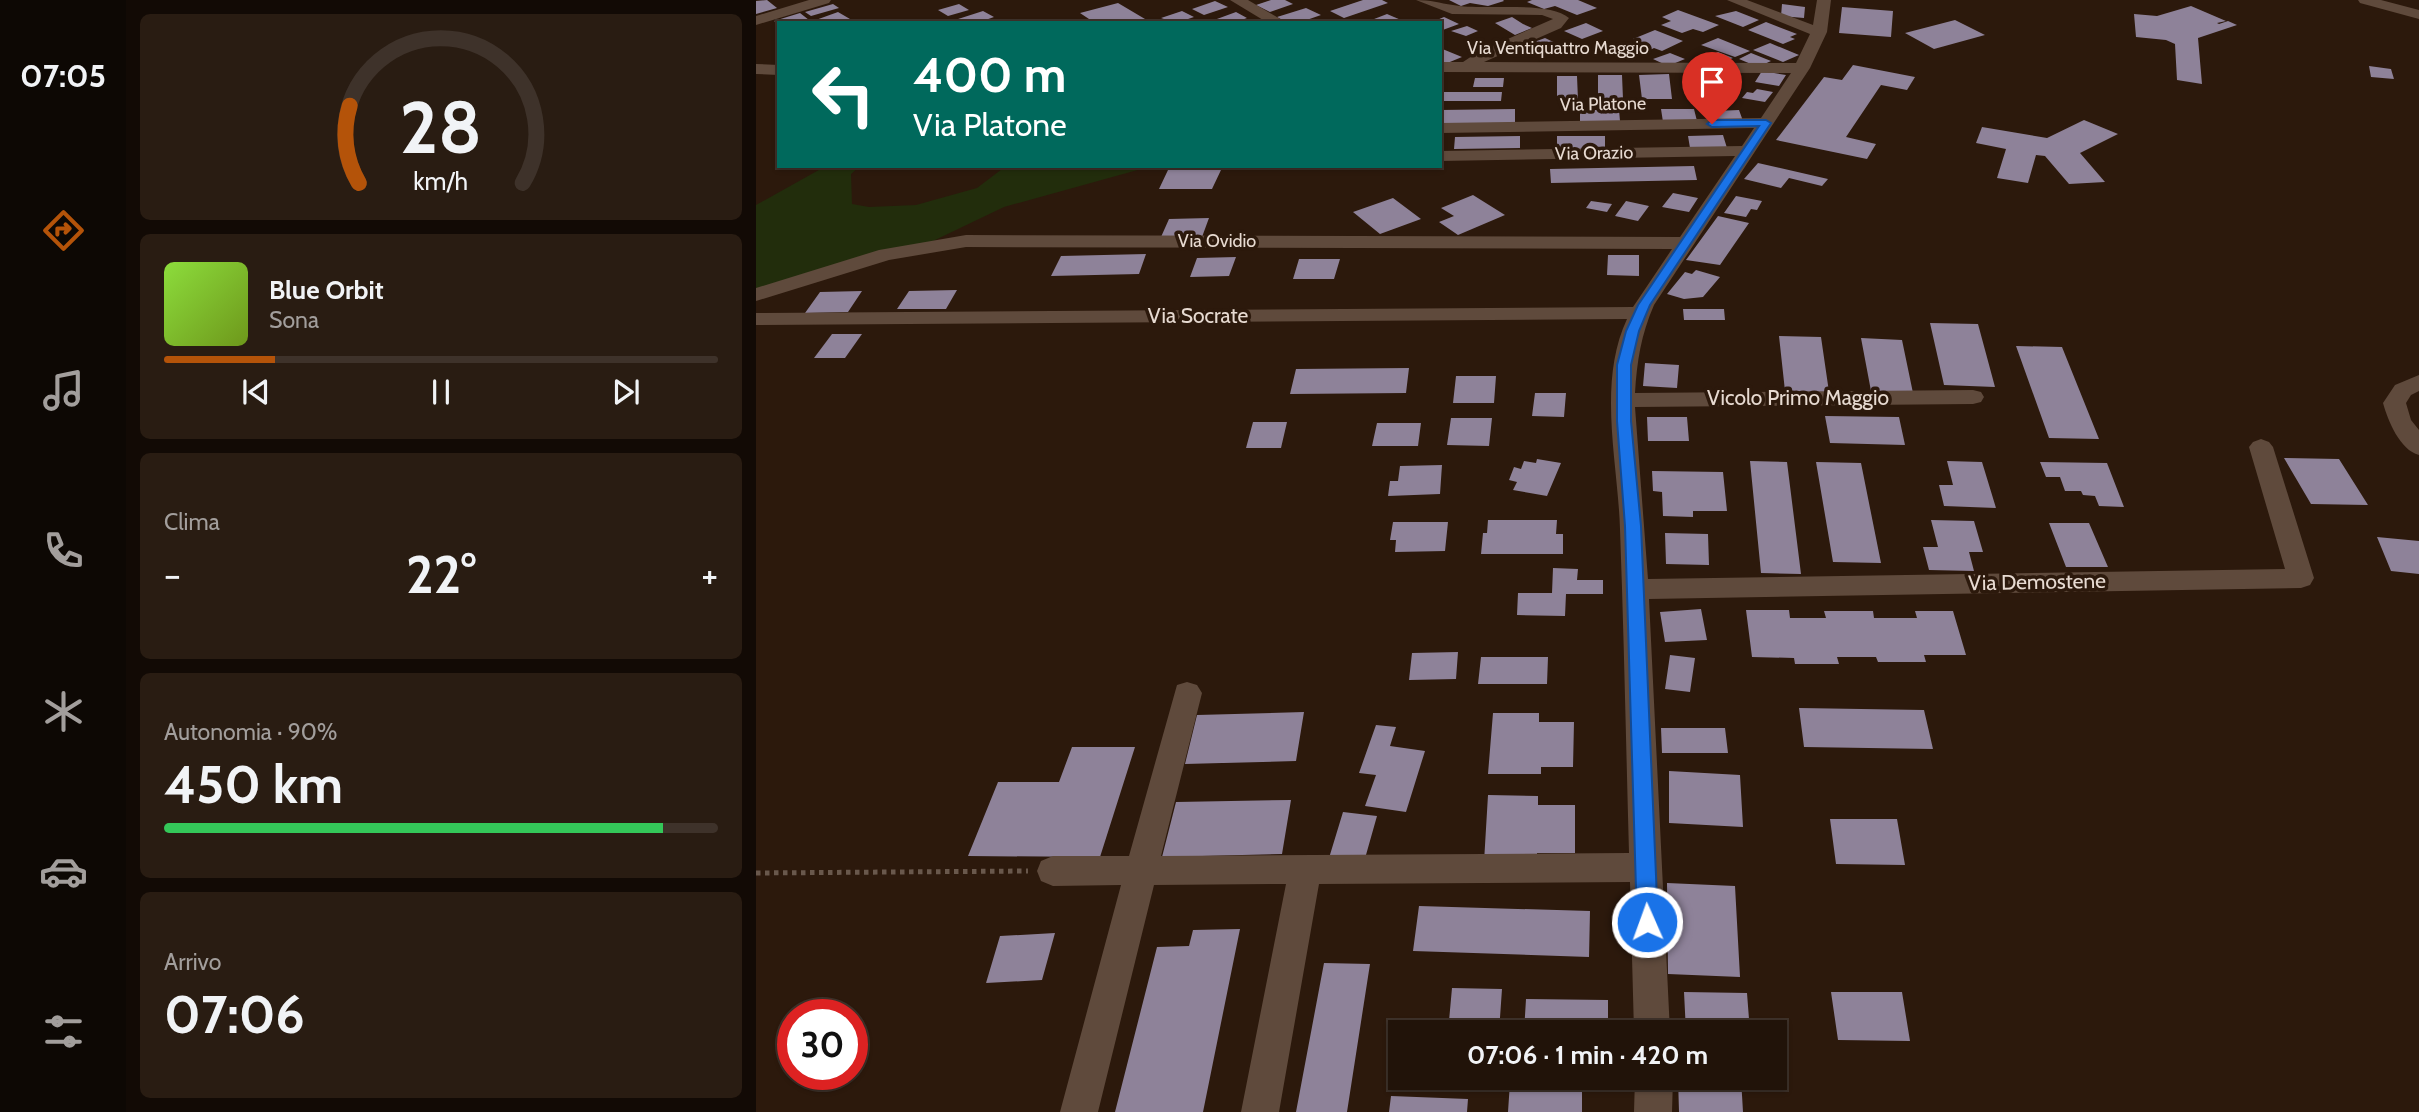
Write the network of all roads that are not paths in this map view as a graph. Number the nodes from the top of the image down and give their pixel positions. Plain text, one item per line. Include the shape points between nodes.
1 (824, 0) edge
2 (1237, 0) edge
3 (1423, 0) edge
4 (1734, 0) edge
5 (1824, 0) edge
6 (2365, 0) edge
7 (2419, 15) edge
8 (756, 21) edge
9 (1276, 21) edge
10 (1819, 32) junction
11 (1442, 67) edge
12 (1467, 67) junction
13 (1802, 68) junction
14 (756, 69) edge
15 (777, 69) edge
16 (1766, 123) junction
17 (1442, 128) edge
18 (1747, 151) junction
19 (1442, 156) edge
20 (1686, 243) junction
21 (756, 295) edge
22 (1640, 313) junction
23 (756, 319) edge
24 (2419, 382) edge
25 (1973, 397) dead end
26 (1623, 400) junction
27 (2261, 447) dead end
28 (2419, 447) edge
29 (1636, 589) junction
30 (1187, 693) dead end
31 (1645, 867) junction
32 (1305, 869) junction
33 (1142, 870) junction
34 (1053, 871) road end
35 (1651, 1020) edge
36 (1654, 1090) edge
37 (1079, 1112) edge
38 (1261, 1112) edge
39 (1653, 1112) edge

1 - 8 street
2 - 9 street
3 - 12 street via 1452,10 1537,11 1562,18
4 - 10 street
5 - 10 street
6 - 7 street
10 - 13 street
11 - 12 street, Via Ventiquattro Maggio
12 - 13 street, Via Ventiquattro Maggio
13 - 16 street
14 - 15 street
16 - 17 street, Via Platone
16 - 18 street
18 - 19 street, Via Orazio
18 - 20 street
20 - 21 street, Via Ovidio via 966,241 860,262
20 - 22 street
22 - 23 street, Via Socrate
22 - 26 street via 1626,357
24 - 28 street via 2403,390 2394,403 2400,421
25 - 26 street, Vicolo Primo Maggio
26 - 29 street
27 - 29 street, Via Demostene via 2301,578
29 - 31 street
30 - 33 street
31 - 32 street
31 - 35 street
32 - 33 street
32 - 38 street
33 - 34 street
33 - 37 street
36 - 39 street

